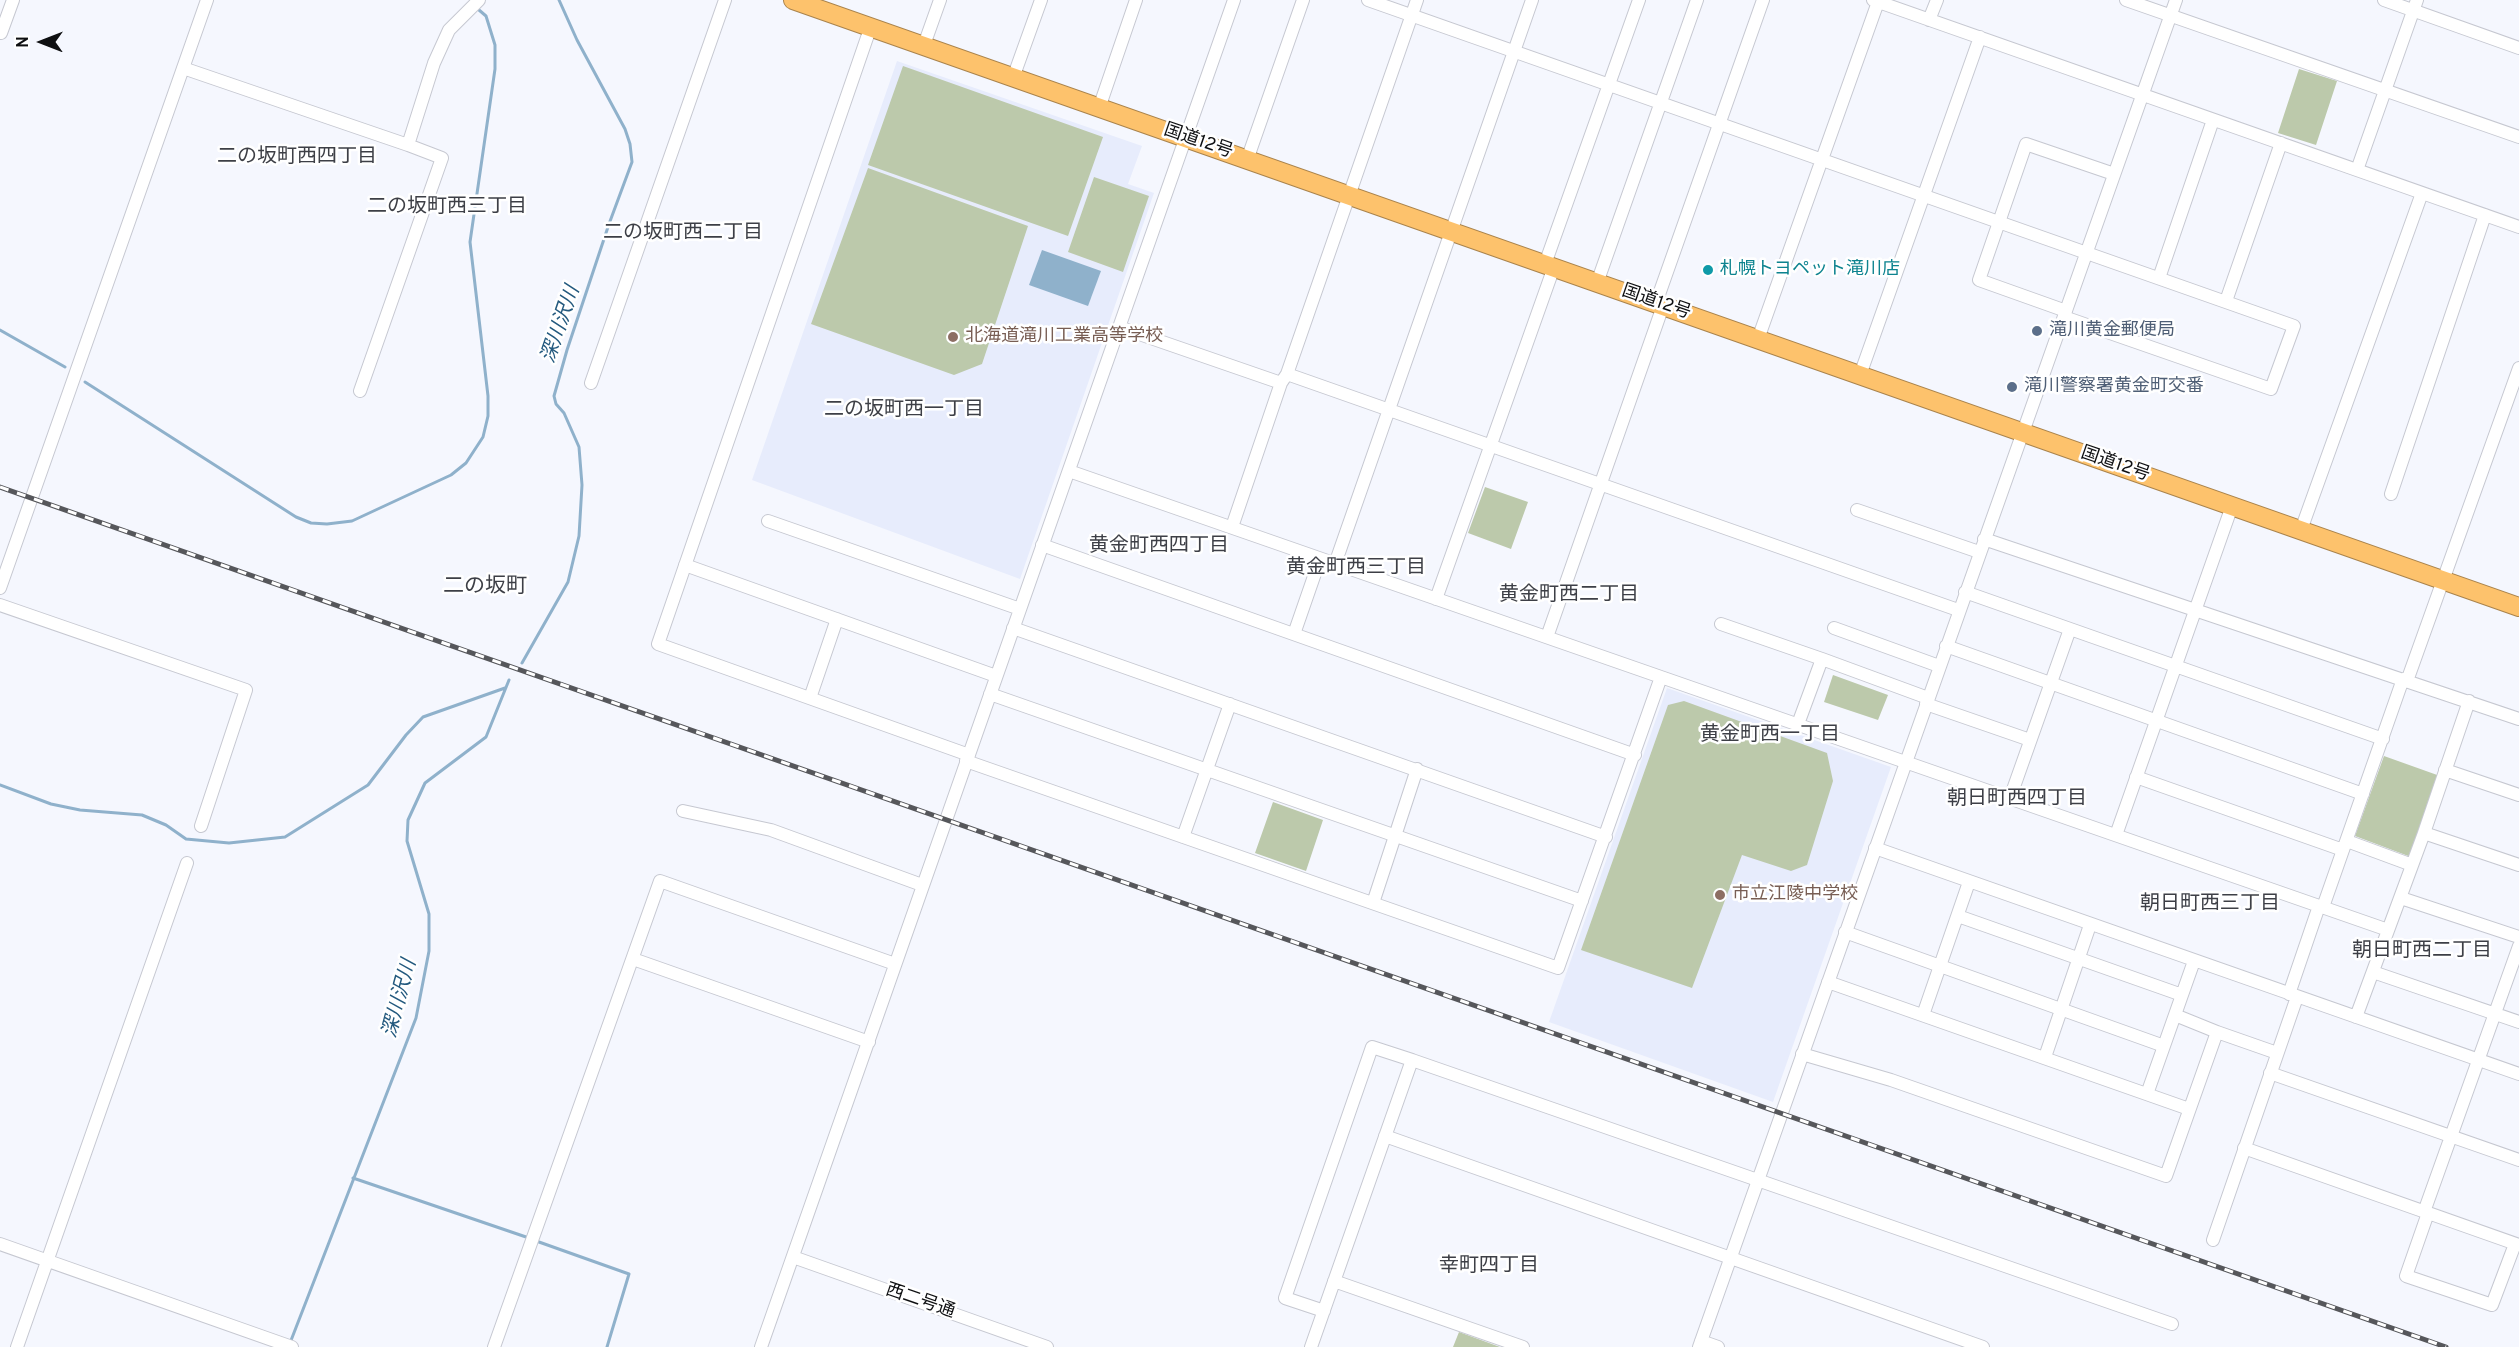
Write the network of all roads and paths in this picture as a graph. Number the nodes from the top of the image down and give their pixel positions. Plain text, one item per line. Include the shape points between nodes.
1 (13, 0) edge
2 (207, 0) edge
3 (480, 0) edge
4 (724, 0) edge
5 (940, 0) edge
6 (1041, 0) edge
7 (1136, 0) edge
8 (1234, 0) edge
9 (1303, 0) edge
10 (1368, 0) edge
11 (1417, 0) edge
12 (1532, 0) edge
13 (1639, 0) edge
14 (1697, 0) edge
15 (1763, 0) edge
16 (1936, 0) edge
17 (2126, 0) edge
18 (2176, 0) edge
19 (2384, 0) edge
20 (800, 1) edge
21 (1875, 1) edge
22 (2416, 5) edge
23 (1412, 15) junction
24 (2170, 15) junction
25 (1929, 20) junction
26 (871, 26) junction
27 (1, 33) edge
28 (1980, 37) junction
29 (924, 45) junction
30 (2519, 48) edge
31 (1514, 50) junction
32 (183, 68) junction
33 (1013, 78) junction
34 (1610, 84) junction
35 (2386, 89) junction
36 (2142, 94) junction
37 (1661, 103) junction
38 (1099, 108) junction
39 (2213, 120) junction
40 (1719, 124) junction
41 (2519, 137) edge
42 (1186, 138) junction
43 (2282, 143) junction
44 (408, 145) junction
45 (1247, 160) junction
46 (1821, 160) junction
47 (2357, 170) junction
48 (2114, 174) junction
49 (2422, 193) junction
50 (1350, 196) junction
51 (1924, 196) junction
52 (2485, 215) junction
53 (2000, 222) junction
54 (2519, 227) edge
55 (1450, 231) junction
56 (2086, 252) junction
57 (1550, 266) junction
58 (2158, 278) junction
59 (1597, 283) junction
60 (2226, 301) junction
61 (1660, 304) junction
62 (2065, 314) junction
63 (1119, 327) junction
64 (1758, 339) junction
65 (2519, 368) edge
66 (1860, 375) junction
67 (1284, 378) junction
68 (591, 383) dead end
69 (360, 391) dead end
70 (1389, 410) junction
71 (2023, 432) junction
72 (1490, 445) junction
73 (1069, 471) junction
74 (1601, 483) junction
75 (2391, 494) dead end
76 (2232, 506) junction
77 (1857, 510) dead end
78 (768, 520) dead end
79 (1232, 527) junction
80 (2301, 530) junction
81 (1984, 539) junction
82 (1042, 545) junction
83 (1979, 552) junction
84 (1320, 558) junction
85 (1335, 564) junction
86 (685, 565) junction
87 (2443, 581) junction
88 (0, 588) edge
89 (1965, 592) junction
90 (1436, 599) junction
91 (0, 605) edge
92 (2519, 607) edge
93 (1020, 609) junction
94 (1958, 610) junction
95 (2196, 610) junction
96 (837, 619) junction
97 (1721, 624) dead end
98 (1013, 628) junction
99 (1834, 628) dead end
100 (2070, 629) junction
101 (1294, 634) junction
102 (1547, 637) junction
103 (1946, 646) junction
104 (1822, 659) junction
105 (1939, 666) junction
106 (2176, 666) junction
107 (996, 676) junction
108 (1661, 677) junction
109 (2405, 680) junction
110 (2050, 684) junction
111 (990, 694) junction
112 (810, 698) junction
113 (1927, 701) junction
114 (2469, 701) junction
115 (1230, 704) junction
116 (2519, 719) edge
117 (2156, 721) junction
118 (1798, 724) junction
119 (2383, 739) junction
120 (2030, 740) junction
121 (1635, 755) junction
122 (967, 758) junction
123 (1905, 761) junction
124 (1418, 769) junction
125 (1207, 770) junction
126 (2445, 770) junction
127 (2136, 777) junction
128 (2363, 794) junction
129 (2519, 795) edge
130 (2010, 798) junction
131 (683, 811) dead end
132 (201, 826) dead end
133 (2424, 833) junction
134 (2116, 835) junction
135 (1395, 836) junction
136 (1184, 837) junction
137 (1606, 837) junction
138 (2345, 845) junction
139 (1875, 849) junction
140 (187, 863) dead end
141 (2412, 865) junction
142 (2519, 865) edge
143 (1970, 882) junction
144 (922, 885) junction
145 (2401, 898) junction
146 (1582, 902) junction
147 (1373, 903) junction
148 (2321, 907) junction
149 (1958, 916) junction
150 (2090, 925) junction
151 (2388, 930) junction
152 (1845, 932) junction
153 (2519, 937) edge
154 (2519, 946) edge
155 (633, 959) junction
156 (2079, 959) junction
157 (2194, 961) junction
158 (895, 964) junction
159 (1940, 966) junction
160 (2373, 972) junction
161 (1828, 982) junction
162 (2182, 994) junction
163 (2293, 995) junction
164 (2062, 1008) junction
165 (2495, 1013) junction
166 (1923, 1014) junction
167 (2175, 1015) junction
168 (2356, 1017) junction
169 (2519, 1022) edge
170 (2217, 1032) junction
171 (868, 1042) junction
172 (2164, 1046) junction
173 (2277, 1053) junction
174 (1802, 1054) junction
175 (2045, 1057) junction
176 (1412, 1060) junction
177 (2478, 1060) junction
178 (2270, 1073) junction
179 (2519, 1074) edge
180 (2147, 1094) junction
181 (2189, 1109) junction
182 (2450, 1135) junction
183 (1385, 1136) junction
184 (2244, 1148) junction
185 (2519, 1160) edge
186 (1758, 1180) junction
187 (2426, 1212) junction
188 (2213, 1240) dead end
189 (0, 1244) edge
190 (2517, 1245) edge
191 (793, 1257) junction
192 (48, 1260) junction
193 (1730, 1260) junction
194 (1334, 1281) junction
195 (1324, 1311) junction
196 (2172, 1324) dead end
197 (1700, 1344) edge
198 (17, 1347) edge
199 (292, 1347) edge
200 (494, 1347) edge
201 (761, 1347) edge
202 (1047, 1347) edge
203 (1311, 1347) edge
204 (1523, 1347) edge
205 (1718, 1347) edge
206 (1983, 1347) edge

1 - 27 street
2 - 32 street
3 - 44 street via 449,30 434,63
4 - 68 street
5 - 29 street
6 - 33 street
7 - 38 street
8 - 42 street
9 - 45 street
10 - 23 street
11 - 23 street
12 - 31 street
13 - 34 street
14 - 37 street
15 - 40 street
16 - 25 street
17 - 24 street
18 - 24 street
19 - 22 street
20 - 26 highway, 国道12号
21 - 25 street
21 - 46 street
22 - 30 street
22 - 35 street
23 - 31 street
23 - 50 street
24 - 35 street
24 - 36 street
25 - 28 street
26 - 29 highway, 国道12号
26 - 86 street
28 - 36 street
28 - 51 street
29 - 33 highway, 国道12号
31 - 34 street
31 - 55 street
32 - 44 street
32 - 88 street
33 - 38 highway, 国道12号
34 - 37 street
34 - 57 street
35 - 41 street
35 - 47 street
36 - 39 street
36 - 48 street
37 - 40 street
37 - 59 street
38 - 42 highway, 国道12号
39 - 43 street
39 - 58 street
40 - 46 street
40 - 61 street
42 - 45 highway, 国道12号
42 - 63 street
43 - 47 street
43 - 60 street
44 - 69 street via 442,158
45 - 50 highway, 国道12号
46 - 51 street
46 - 64 street
47 - 49 street
48 - 53 street via 2026,144
48 - 56 street
49 - 52 street
49 - 80 street
50 - 55 highway, 国道12号
50 - 67 street
51 - 53 street
51 - 66 street
52 - 54 street
52 - 75 street
53 - 56 street
53 - 62 street via 1979,280
55 - 57 highway, 国道12号
55 - 70 street
56 - 58 street
56 - 62 street
57 - 59 highway, 国道12号
57 - 72 street
58 - 60 street
59 - 61 highway, 国道12号
60 - 62 street via 2294,326 2271,389
61 - 64 highway, 国道12号
61 - 74 street
62 - 71 street
63 - 67 street
63 - 73 street
64 - 66 highway, 国道12号
65 - 87 street
66 - 71 highway, 国道12号
67 - 70 street
67 - 79 street
70 - 72 street
70 - 85 street
71 - 76 highway, 国道12号
71 - 81 street
72 - 74 street
72 - 90 street
73 - 79 street
73 - 82 street
74 - 94 street
74 - 102 street
76 - 80 highway, 国道12号
76 - 95 street
77 - 83 street
78 - 93 street
79 - 84 street
80 - 87 highway, 国道12号
81 - 83 street
81 - 95 street
82 - 93 street
82 - 101 street
83 - 89 street
84 - 85 street
84 - 101 street
85 - 90 street
86 - 96 street
86 - 112 street via 658,644
87 - 92 highway, 国道12号
87 - 109 street
89 - 94 street
89 - 100 street
90 - 102 street
91 - 132 street via 246,690
93 - 98 street
94 - 103 street
95 - 106 street
95 - 109 street
96 - 107 street
96 - 112 street
97 - 104 street
98 - 107 street
98 - 115 street
99 - 105 street
100 - 106 street
100 - 110 street
101 - 121 street
102 - 108 street
103 - 105 street
103 - 110 street
104 - 113 street
104 - 118 street
105 - 113 street
106 - 117 street
106 - 119 street
107 - 111 street
108 - 118 street
108 - 121 street
109 - 114 street
109 - 119 street
110 - 117 street
110 - 120 street
111 - 122 street
111 - 125 street
112 - 122 street
113 - 120 street
113 - 123 street
114 - 116 street
114 - 126 street
115 - 124 street
115 - 125 street
117 - 127 street
117 - 128 street
118 - 123 street
119 - 128 street
120 - 130 street
121 - 137 street
122 - 136 street
122 - 144 street
123 - 130 street
123 - 139 street
124 - 135 street
124 - 137 street
125 - 135 street
125 - 136 street
126 - 129 street
126 - 133 street
127 - 134 street
127 - 138 street
128 - 138 street
130 - 134 street
131 - 144 street via 771,830
133 - 141 street
133 - 142 street
134 - 148 street
135 - 146 street
135 - 147 street
136 - 147 street
137 - 146 street
138 - 141 street
138 - 148 street
139 - 143 street
139 - 152 street
140 - 192 street
141 - 145 street
143 - 149 street
143 - 150 street
144 - 158 street
145 - 151 street
145 - 153 street
146 - 147 street via 1558,968
148 - 151 street
148 - 163 street
149 - 156 street
149 - 159 street
150 - 156 street
150 - 157 street
151 - 160 street
152 - 159 street
152 - 161 street
154 - 165 street
155 - 158 street via 660,881
155 - 171 street
155 - 200 street
156 - 162 street
156 - 164 street
157 - 162 street
157 - 163 street
158 - 171 street
159 - 164 street
159 - 166 street
160 - 165 street
160 - 168 street
161 - 166 street
161 - 174 street
162 - 167 street
163 - 168 street
163 - 173 street
164 - 172 street
164 - 175 street
165 - 169 street
165 - 177 street
166 - 175 street
167 - 170 street
167 - 172 street
168 - 177 street
170 - 173 street
170 - 181 street
171 - 191 street
172 - 180 street
173 - 178 street
174 - 181 street via 1890,1080 2166,1176
174 - 186 street
175 - 180 street
176 - 183 street
176 - 186 street
176 - 195 street via 1372,1047 1368,1057 1285,1298
177 - 179 street
177 - 182 street
178 - 182 street
178 - 184 street
180 - 181 street
182 - 185 street
182 - 187 street
183 - 193 street
183 - 194 street
184 - 187 street
184 - 188 street
186 - 193 street
186 - 196 street
187 - 190 street
187 - 190 street via 2406,1276 2492,1305
189 - 192 street
191 - 201 street
191 - 202 street, 西二号通
192 - 198 street
192 - 199 street
193 - 197 street
193 - 206 street
194 - 195 street
194 - 204 street
195 - 203 street
197 - 205 street

